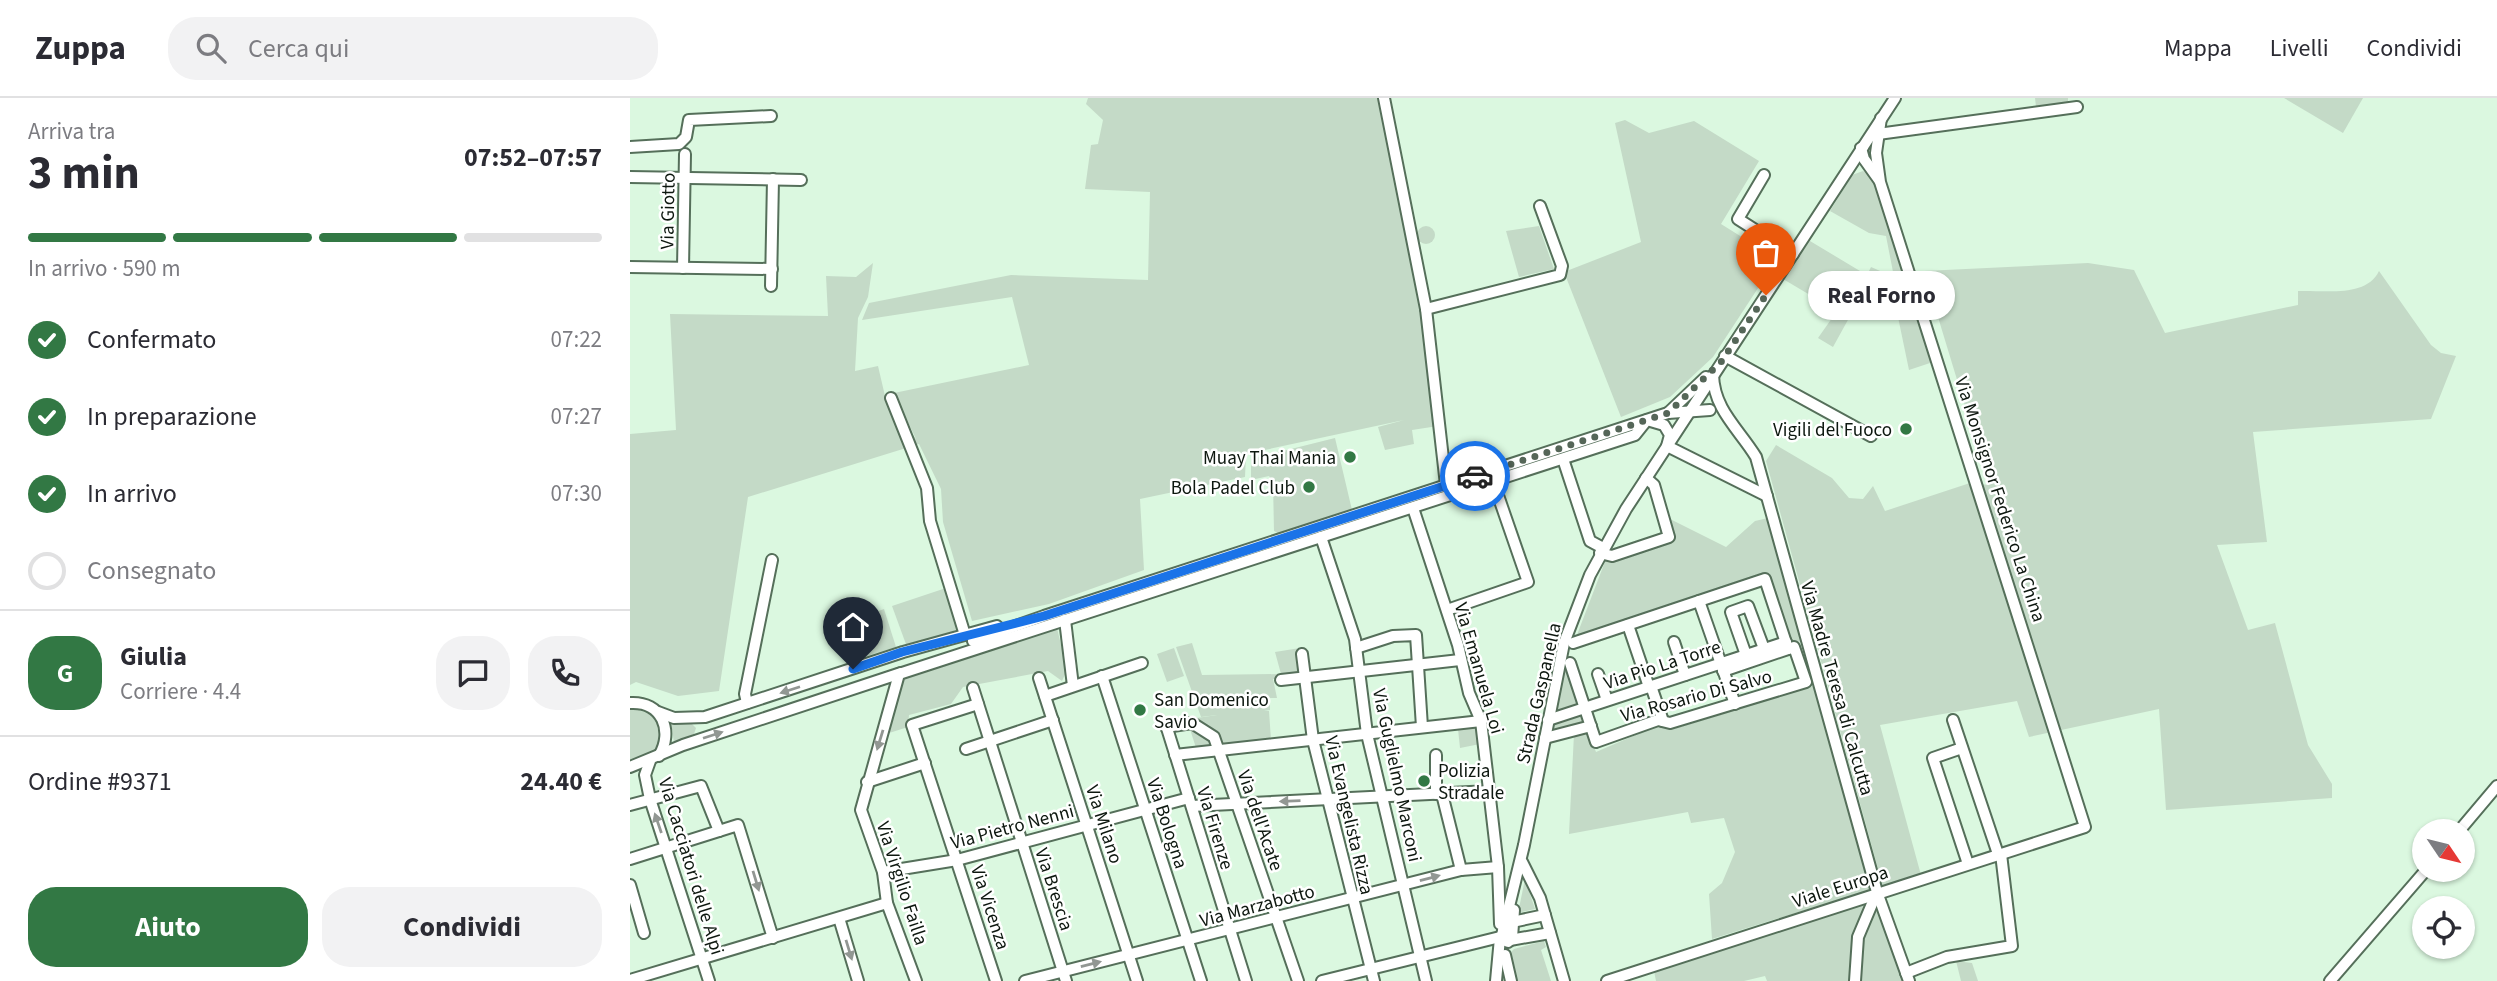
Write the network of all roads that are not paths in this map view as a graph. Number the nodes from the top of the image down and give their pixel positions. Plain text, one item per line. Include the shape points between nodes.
1 (1384, 98) edge
2 (1888, 98) edge
3 (1895, 98) edge
4 (2077, 107) dead end
5 (771, 116) dead end
6 (1874, 133) junction
7 (630, 147) edge
8 (1861, 148) junction
9 (1876, 150) junction
10 (685, 154) dead end
11 (1848, 167) junction
12 (1871, 169) junction
13 (1764, 175) dead end
14 (630, 177) edge
15 (685, 178) junction
16 (773, 179) junction
17 (801, 180) dead end
18 (1880, 182) junction
19 (1540, 206) dead end
20 (1793, 254) junction
21 (630, 267) edge
22 (683, 268) junction
23 (772, 269) junction
24 (771, 286) dead end
25 (1426, 309) junction
26 (1723, 359) junction
27 (1713, 374) junction
28 (1700, 394) junction
29 (1716, 397) junction
30 (891, 398) dead end
31 (1708, 409) junction
32 (1690, 411) junction
33 (1722, 412) junction
34 (1668, 413) junction
35 (1647, 420) junction
36 (1675, 434) junction
37 (1871, 436) dead end
38 (1667, 446) junction
39 (1563, 459) junction
40 (1492, 477) junction
41 (1646, 478) junction
42 (1446, 485) junction
43 (1767, 496) junction
44 (1413, 508) junction
45 (1312, 536) junction
46 (1602, 551) junction
47 (772, 560) dead end
48 (1697, 602) junction
49 (1447, 610) junction
50 (1044, 616) junction
51 (1065, 620) junction
52 (1631, 624) junction
53 (965, 635) junction
54 (1674, 642) dead end
55 (1573, 643) dead end
56 (1787, 645) junction
57 (1356, 648) junction
58 (1765, 653) junction
59 (1302, 654) dead end
60 (1746, 655) junction
61 (1460, 660) junction
62 (1142, 663) dead end
63 (1570, 663) dead end
64 (1417, 665) junction
65 (1720, 666) junction
66 (1358, 671) junction
67 (899, 674) junction
68 (1598, 674) dead end
69 (1685, 675) junction
70 (1102, 676) junction
71 (1305, 677) junction
72 (1039, 678) dead end
73 (1281, 680) dead end
74 (1073, 686) junction
75 (1652, 686) junction
76 (973, 688) dead end
77 (1045, 696) junction
78 (1607, 700) junction
79 (630, 704) edge
80 (747, 704) junction
81 (978, 704) junction
82 (1735, 704) junction
83 (1585, 708) junction
84 (658, 712) junction
85 (1053, 720) junction
86 (1481, 720) junction
87 (1548, 720) junction
88 (1953, 720) dead end
89 (1663, 721) junction
90 (1591, 726) junction
91 (1422, 727) junction
92 (1367, 734) junction
93 (1545, 738) junction
94 (1313, 740) junction
95 (990, 741) junction
96 (1962, 748) junction
97 (966, 749) dead end
98 (1219, 750) junction
99 (1175, 755) junction
100 (1436, 755) dead end
101 (654, 759) junction
102 (925, 763) junction
103 (631, 766) edge
104 (867, 782) junction
105 (2497, 786) edge
106 (1490, 791) junction
107 (1439, 794) junction
108 (1382, 796) junction
109 (650, 799) junction
110 (1327, 800) junction
111 (1190, 802) junction
112 (1237, 803) junction
113 (630, 805) edge
114 (1146, 810) junction
115 (2469, 819) edge
116 (1087, 825) junction
117 (2085, 827) joint
118 (719, 831) junction
119 (1022, 843) junction
120 (1524, 845) junction
121 (667, 848) junction
122 (2000, 854) junction
123 (630, 859) edge
124 (957, 860) junction
125 (1522, 862) junction
126 (1968, 864) junction
127 (1498, 867) junction
128 (1461, 870) junction
129 (883, 872) junction
130 (1499, 882) junction
131 (2416, 882) edge
132 (630, 885) edge
133 (1403, 885) junction
134 (1514, 885) junction
135 (1877, 892) junction
136 (1351, 898) junction
137 (887, 903) junction
138 (1545, 915) junction
139 (839, 918) junction
140 (1276, 918) junction
141 (1230, 930) junction
142 (644, 933) dead end
143 (1550, 933) junction
144 (1506, 934) junction
145 (773, 938) junction
146 (1188, 941) junction
147 (1129, 955) junction
148 (1505, 955) junction
149 (1420, 957) junction
150 (702, 958) junction
151 (1370, 969) junction
152 (1065, 976) edge
153 (1908, 977) edge
154 (630, 980) edge
155 (709, 981) edge
156 (858, 981) edge
157 (916, 981) edge
158 (996, 981) edge
159 (1025, 981) edge
160 (1137, 981) edge
161 (1201, 981) edge
162 (1246, 981) edge
163 (1298, 981) edge
164 (1322, 981) edge
165 (1374, 981) edge
166 (1426, 981) edge
167 (1497, 981) edge
168 (1511, 981) edge
169 (1564, 981) edge
170 (1607, 981) edge
171 (1855, 981) edge
172 (2330, 981) edge

1 - 25 street
2 - 6 street
3 - 6 street
4 - 6 street
5 - 7 street via 689,120 686,137 679,144
6 - 8 street
6 - 9 street
8 - 9 street
8 - 11 street
8 - 12 street
9 - 18 street
10 - 15 street, Via Giotto
11 - 12 street
11 - 20 street
12 - 18 street
13 - 20 street via 1738,219
14 - 15 street
15 - 16 street
15 - 22 street, Via Giotto
16 - 17 street
16 - 23 street
18 - 117 street, Via Monsignor Federico La China
19 - 25 street via 1562,266 1560,275
20 - 26 street
21 - 22 street
22 - 23 street
23 - 24 street
25 - 42 street
26 - 27 street, Strada Gaspanella
26 - 34 street
26 - 37 street
27 - 28 street, Strada Gaspanella
27 - 29 street, Via Madre Teresa di Calcutta
28 - 29 street
28 - 31 street
28 - 32 street, Strada Gaspanella
29 - 33 street, Via Madre Teresa di Calcutta
30 - 53 street via 927,488 930,521
31 - 32 street
31 - 33 street
31 - 36 street
32 - 34 street
32 - 36 street, Strada Gaspanella
33 - 43 street, Via Madre Teresa di Calcutta via 1756,457
34 - 35 street
35 - 38 street via 1664,425 1670,435
35 - 39 street via 1635,435
35 - 40 street
36 - 38 street, Strada Gaspanella
38 - 41 street, Strada Gaspanella
38 - 43 street
39 - 40 street
39 - 46 street via 1590,541
40 - 42 street
40 - 44 street
40 - 49 street via 1528,582
41 - 46 street, Strada Gaspanella
41 - 46 street via 1654,485 1669,537 1612,556
42 - 45 street
43 - 135 street, Via Madre Teresa di Calcutta
44 - 45 street
44 - 49 street, Via Emanuela Loi
45 - 50 street
45 - 51 street
45 - 57 street, Via Guglielmo Marconi
46 - 87 street, Strada Gaspanella via 1564,643
47 - 80 street via 745,694
48 - 52 street
48 - 56 street via 1765,579
48 - 65 street
49 - 61 street, Via Emanuela Loi
50 - 53 street
50 - 67 street via 923,660
51 - 67 street
51 - 74 street
52 - 55 street
52 - 75 street
53 -> 80 street
54 - 69 street
56 - 58 street
56 - 82 street, Via Rosario Di Salvo via 1794,647 1806,682
57 - 64 street via 1393,635 1416,635
57 - 66 street, Via Guglielmo Marconi
58 - 60 street, Via Pio La Torre
58 - 60 street via 1748,606 1731,612
58 - 65 street
59 - 71 street, Via Evangelista Rizza
60 - 65 street, Via Pio La Torre
61 - 64 street
61 - 86 street, Via Emanuela Loi
62 - 70 street
63 - 83 street
64 - 66 street
64 - 91 street
65 - 69 street, Via Pio La Torre
65 - 82 street
66 - 71 street
66 - 92 street, Via Guglielmo Marconi
101 -> 67 street via 683,745
67 -> 104 street, Via Virgilio Failla
68 - 78 street
69 - 75 street, Via Pio La Torre
70 - 74 street
70 - 114 street, Via Bologna
71 - 73 street
71 - 94 street, Via Evangelista Rizza
72 - 77 street, Via Milano
74 - 77 street
75 - 78 street, Via Pio La Torre
75 - 89 street
76 - 81 street, Via Brescia
77 - 85 street, Via Milano
78 - 83 street, Via Pio La Torre
79 - 84 street via 645,704
80 - 84 street via 690,719
81 - 95 street, Via Brescia
81 - 102 street, Via Vicenza via 912,725
82 - 89 street, Via Rosario Di Salvo via 1670,723
83 - 87 street, Via Pio La Torre
83 - 90 street
84 - 101 street, Via Cacciatori delle Alpi via 667,734
85 - 95 street
85 - 116 street, Via Milano
86 - 91 street
86 - 106 street, Via Emanuela Loi
87 - 93 street, Strada Gaspanella
88 - 96 street
89 - 90 street, Via Rosario Di Salvo via 1596,742
90 - 93 street
91 - 92 street
92 - 94 street
92 - 108 street, Via Guglielmo Marconi
93 - 120 street, Strada Gaspanella
94 - 98 street
94 - 110 street, Via Evangelista Rizza
95 - 97 street
95 - 119 street, Via Brescia
96 - 122 street
96 - 126 street via 1933,758
98 - 99 street
98 - 99 street, Via Firenze via 1204,728 1192,723 1166,726
98 - 112 street, Via dell'Acate
99 - 111 street, Via Firenze
100 - 107 street
101 - 103 street
101 - 109 street, Via Cacciatori delle Alpi via 645,775
102 - 104 street
102 - 124 street, Via Vicenza
104 - 129 street, Via Virgilio Failla via 861,810
105 - 115 street
106 - 107 street, Via Pietro Nenni
106 - 127 street, Via Emanuela Loi
107 - 108 street, Via Pietro Nenni
107 - 128 street
108 - 110 street, Via Pietro Nenni
108 - 133 street, Via Guglielmo Marconi
109 - 113 street
109 - 118 street via 701,786
121 -> 109 street, Via Cacciatori delle Alpi
110 -> 112 street, Via Pietro Nenni
110 - 136 street, Via Evangelista Rizza
111 - 112 street, Via Pietro Nenni
111 - 114 street, Via Pietro Nenni
111 - 141 street, Via Firenze
112 - 140 street, Via dell'Acate
114 - 116 street, Via Pietro Nenni
114 - 146 street, Via Bologna
116 - 119 street, Via Pietro Nenni
116 - 147 street, Via Milano
117 - 122 street, Viale Europa
118 - 121 street
118 -> 145 street via 738,825
119 - 124 street, Via Pietro Nenni
119 - 152 street, Via Brescia
120 - 125 street, Strada Gaspanella
120 - 134 street, Strada Gaspanella
121 - 123 street
121 - 150 street, Via Cacciatori delle Alpi
122 - 126 street, Viale Europa
122 - 153 street via 2012,946 1947,957
124 - 129 street, Via Pietro Nenni
124 - 158 street, Via Vicenza
125 - 138 street
125 - 144 street, Strada Gaspanella
126 - 135 street, Viale Europa
127 - 128 street, Via Marzabotto
127 - 130 street, Via Emanuela Loi
133 -> 128 street, Via Marzabotto
129 - 137 street, Via Virgilio Failla
130 - 134 street
130 - 144 street, Via Emanuela Loi
131 - 172 street
132 - 142 street
133 - 136 street, Via Marzabotto
133 - 149 street, Via Guglielmo Marconi
134 - 144 street, Strada Gaspanella
135 - 153 street, Via Madre Teresa di Calcutta
135 - 170 street, Viale Europa
135 - 171 street via 1858,937
136 - 140 street, Via Marzabotto
136 - 151 street, Via Evangelista Rizza
137 - 139 street
137 - 157 street, Via Virgilio Failla
138 - 143 street
138 - 144 street
139 - 145 street
139 -> 156 street
140 - 141 street, Via Marzabotto
140 - 163 street, Via dell'Acate
141 - 146 street, Via Marzabotto
141 - 162 street, Via Firenze
143 - 144 street
143 - 169 street
144 - 148 street
144 - 149 street
144 - 167 street
145 - 150 street
146 - 147 street, Via Marzabotto
146 - 161 street, Via Bologna
152 -> 147 street, Via Marzabotto
147 - 160 street, Via Milano
148 - 167 street
148 - 168 street
149 - 151 street
149 - 166 street, Via Guglielmo Marconi
150 - 154 street
150 - 155 street, Via Cacciatori delle Alpi
151 - 164 street
151 - 165 street, Via Evangelista Rizza
152 - 159 street, Via Marzabotto

